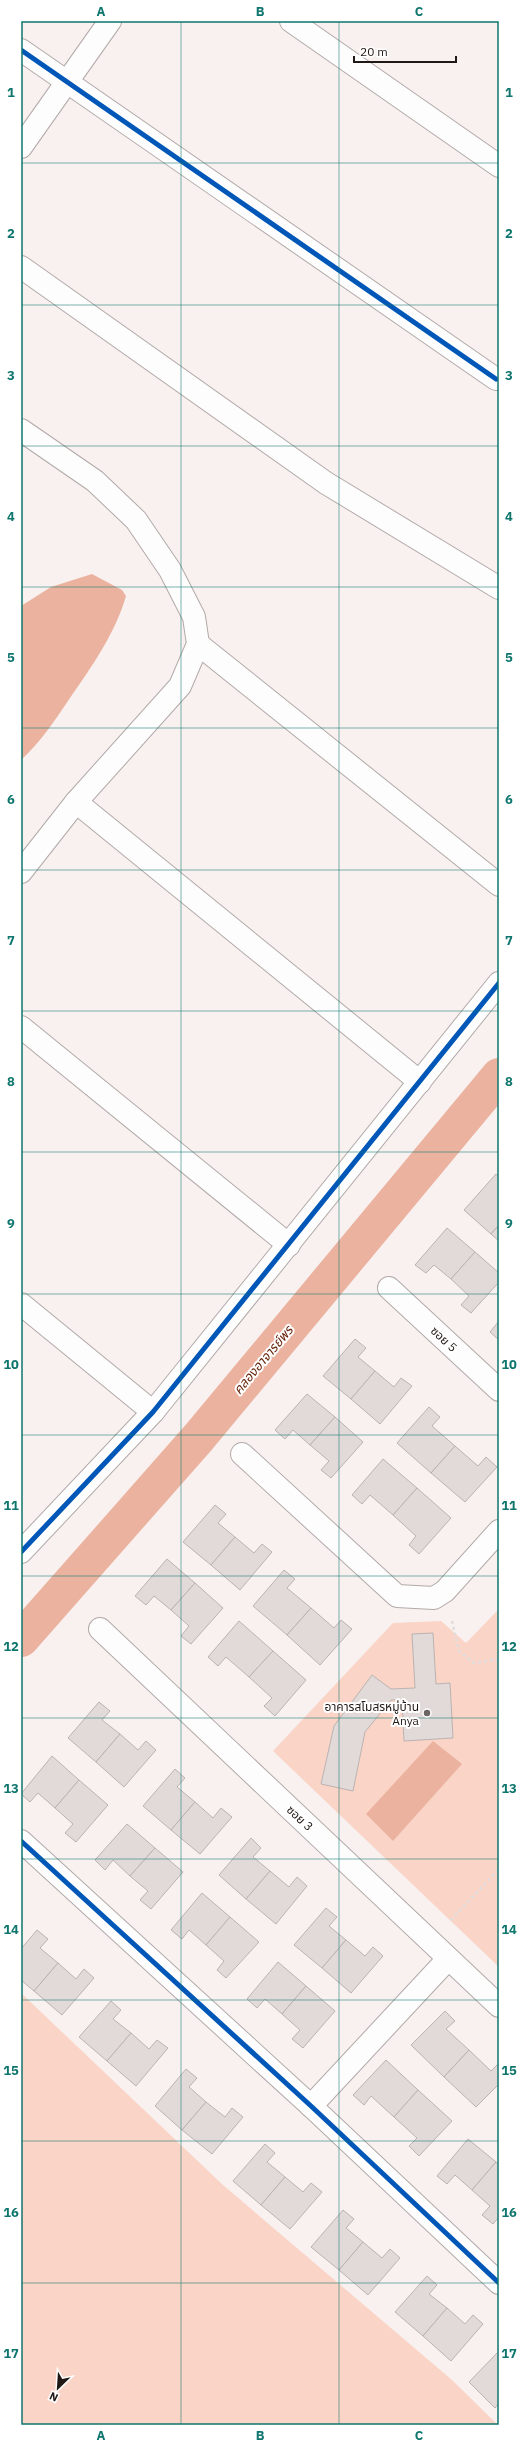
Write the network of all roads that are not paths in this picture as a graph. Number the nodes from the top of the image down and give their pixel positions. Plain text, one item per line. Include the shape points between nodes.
1 (110, 21) edge
2 (291, 21) edge
3 (21, 50) edge
4 (67, 82) junction
5 (21, 147) edge
6 (499, 166) edge
7 (21, 267) edge
8 (496, 379) dead end
9 (21, 430) edge
10 (499, 588) edge
11 (198, 644) junction
12 (76, 802) junction
13 (21, 872) edge
14 (499, 885) edge
15 (499, 984) edge
16 (21, 1027) edge
17 (420, 1082) junction
18 (289, 1244) junction
19 (388, 1288) dead end
20 (21, 1304) edge
21 (499, 1390) edge
22 (153, 1412) junction
23 (242, 1454) dead end
24 (499, 1531) edge
25 (21, 1552) edge
26 (100, 1629) dead end
27 (21, 1841) edge
28 (448, 1959) junction
29 (499, 2006) edge
30 (311, 2106) junction
31 (499, 2283) edge

1 - 4 street
2 - 6 street
3 - 4 street
4 - 5 street
4 - 8 street
7 - 10 street via 326,482
9 - 11 street via 95,481 136,520 170,570 194,617
11 - 12 street via 180,686
11 - 14 street
12 - 13 street
12 - 17 street
15 - 17 street
16 - 18 street
17 - 18 street
18 - 22 street
19 - 21 street, ซอย 5
20 - 22 street
22 - 25 street
23 - 24 street via 397,1596 434,1598 446,1591
26 - 28 street, ซอย 3
27 - 30 street
28 - 29 street, ซอย 3
28 - 30 street
30 - 31 street

